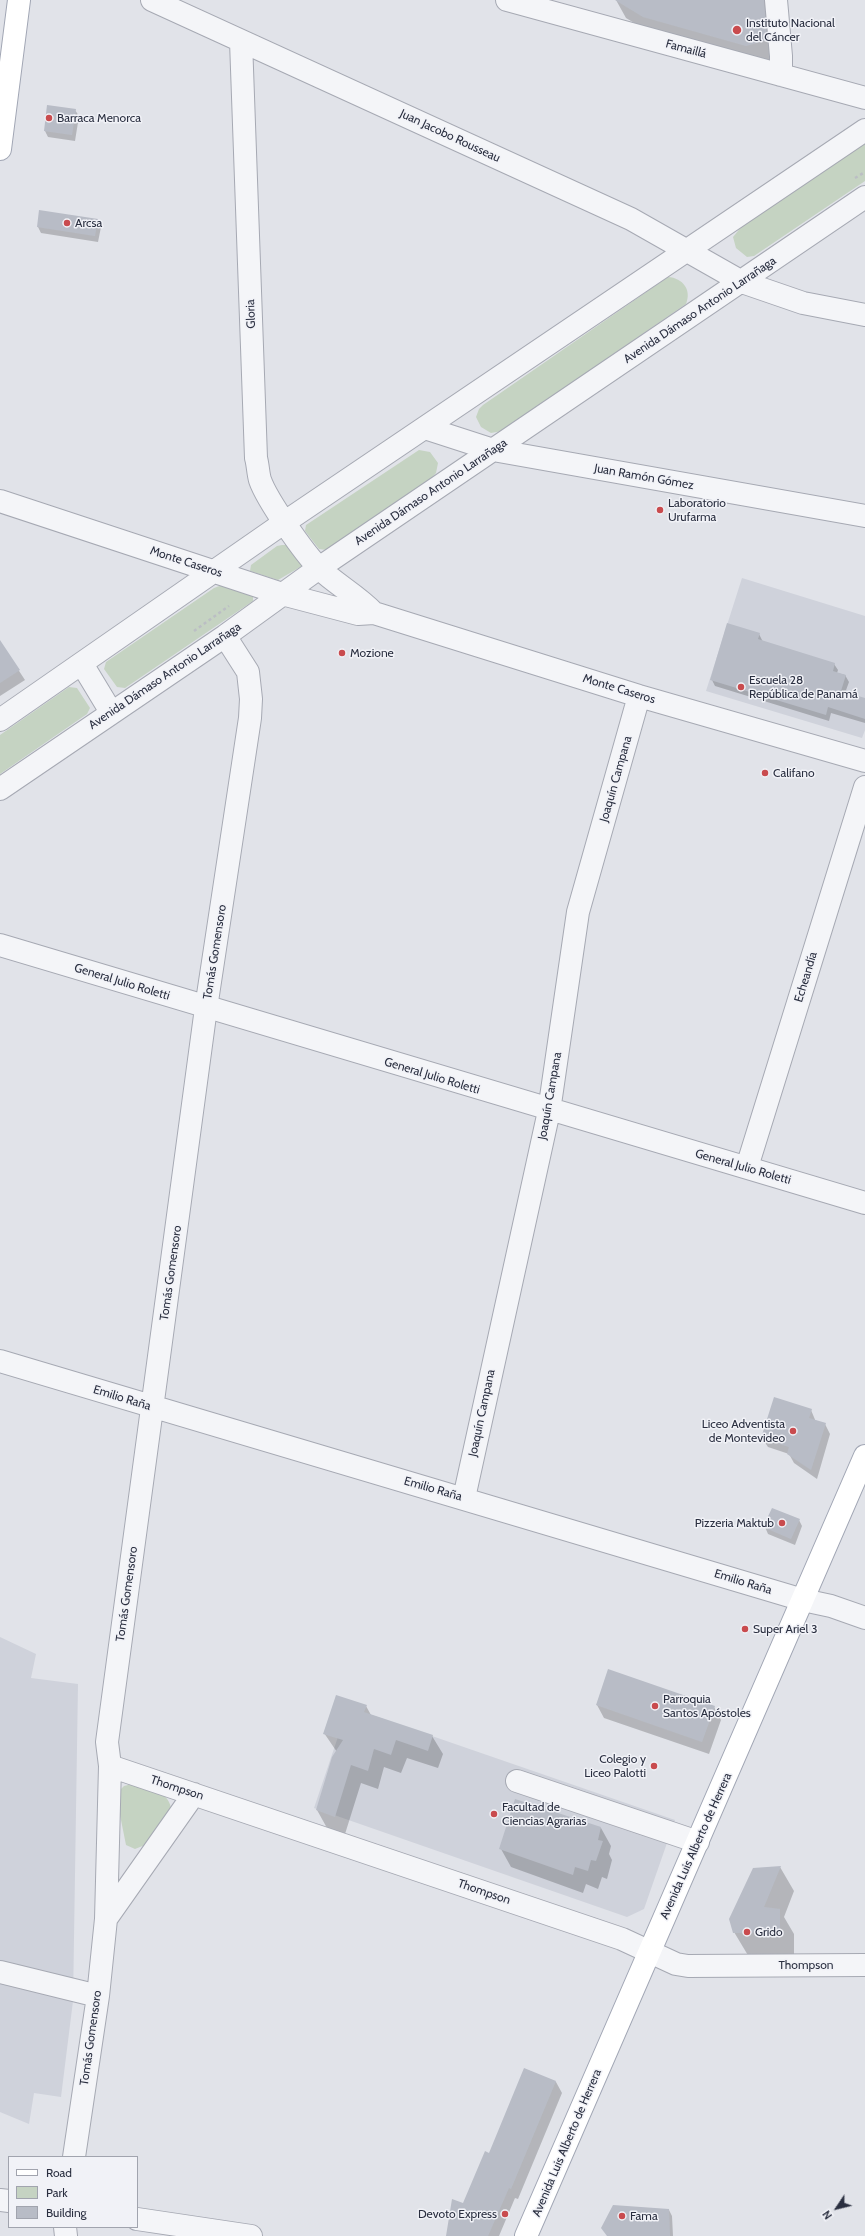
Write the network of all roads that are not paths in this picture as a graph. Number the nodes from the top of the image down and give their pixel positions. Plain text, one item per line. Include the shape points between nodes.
1 (4, 0) edge
2 (19, 0) edge
3 (152, 0) edge
4 (776, 0) edge
5 (516, 1) edge
6 (0, 31) edge
7 (241, 41) junction
8 (781, 75) junction
9 (865, 98) edge
10 (865, 130) edge
11 (1, 141) edge
12 (865, 197) edge
13 (689, 251) junction
14 (742, 282) junction
15 (865, 315) edge
16 (425, 428) junction
17 (493, 450) junction
18 (0, 500) edge
19 (865, 516) edge
20 (285, 522) junction
21 (319, 568) junction
22 (215, 571) junction
23 (282, 594) junction
24 (374, 613) junction
25 (225, 636) junction
26 (82, 664) junction
27 (639, 696) junction
28 (111, 712) junction
29 (0, 720) edge
30 (865, 761) edge
31 (865, 787) edge
32 (0, 789) edge
33 (0, 946) edge
34 (206, 1008) junction
35 (549, 1111) junction
36 (747, 1167) junction
37 (865, 1203) edge
38 (0, 1361) edge
39 (153, 1407) junction
40 (865, 1456) edge
41 (464, 1498) junction
42 (803, 1600) junction
43 (865, 1618) edge
44 (110, 1766) junction
45 (517, 1781) dead end
46 (194, 1794) junction
47 (698, 1842) junction
48 (106, 1919) junction
49 (650, 1952) junction
50 (865, 1965) edge
51 (0, 1972) edge
52 (98, 1996) junction
53 (74, 2156) edge
54 (138, 2220) edge
55 (251, 2236) edge
56 (526, 2236) edge

1 - 6 main road
2 - 11 main road
3 - 7 street, Juan Jacobo Rousseau
4 - 8 street via 782,56
5 - 8 street, Famaillá
7 - 13 street, Juan Jacobo Rousseau via 631,219
7 - 20 street, Gloria via 256,458 260,480
8 - 9 street, Famaillá
10 - 13 street
12 - 14 street, Avenida Dámaso Antonio Larrañaga
13 - 14 street, Juan Jacobo Rousseau
13 - 16 street
14 - 15 street, Juan Jacobo Rousseau via 802,303
14 - 17 street, Avenida Dámaso Antonio Larrañaga
16 - 17 street, Juan Ramón Gómez
16 - 20 street
17 - 19 street, Juan Ramón Gómez
17 - 21 street, Avenida Dámaso Antonio Larrañaga
18 - 22 street, Monte Caseros
20 - 21 street, Gloria
20 - 22 street
21 - 23 street, Avenida Dámaso Antonio Larrañaga
21 - 24 street, Monte Caseros
22 - 23 street, Monte Caseros
22 - 26 street
23 - 24 street, Monte Caseros via 358,614
23 - 25 street, Avenida Dámaso Antonio Larrañaga
24 - 27 street, Monte Caseros
25 - 28 street, Avenida Dámaso Antonio Larrañaga
25 - 34 street, Tomás Gomensoro via 248,672 251,699
26 - 28 street
26 - 29 street
27 - 30 street, Monte Caseros
27 - 35 street, Joaquín Campana via 578,912
28 - 32 street, Avenida Dámaso Antonio Larrañaga
31 - 36 street, Echeandía
33 - 34 street, General Julio Roletti
34 - 35 street, General Julio Roletti
34 - 39 street, Tomás Gomensoro
35 - 36 street, General Julio Roletti
35 - 41 street, Joaquín Campana
36 - 37 street, General Julio Roletti
38 - 39 street, Emilio Raña
39 - 41 street, Emilio Raña
39 - 44 street, Tomás Gomensoro via 107,1742
40 - 42 main road, Avenida Luis Alberto de Herrera
41 - 42 street, Emilio Raña
42 - 43 street, Emilio Raña via 831,1606
42 - 47 main road, Avenida Luis Alberto de Herrera
44 - 46 street, Thompson
44 - 48 street, Tomás Gomensoro
45 - 47 street
46 - 48 street, Tomás Gomensoro
46 - 49 street, Thompson via 615,1936
47 - 49 main road, Avenida Luis Alberto de Herrera
48 - 52 street, Tomás Gomensoro
49 - 50 street, Thompson via 676,1964 688,1966
49 - 56 main road, Avenida Luis Alberto de Herrera
51 - 52 street
52 - 53 street, Tomás Gomensoro
54 - 55 street

